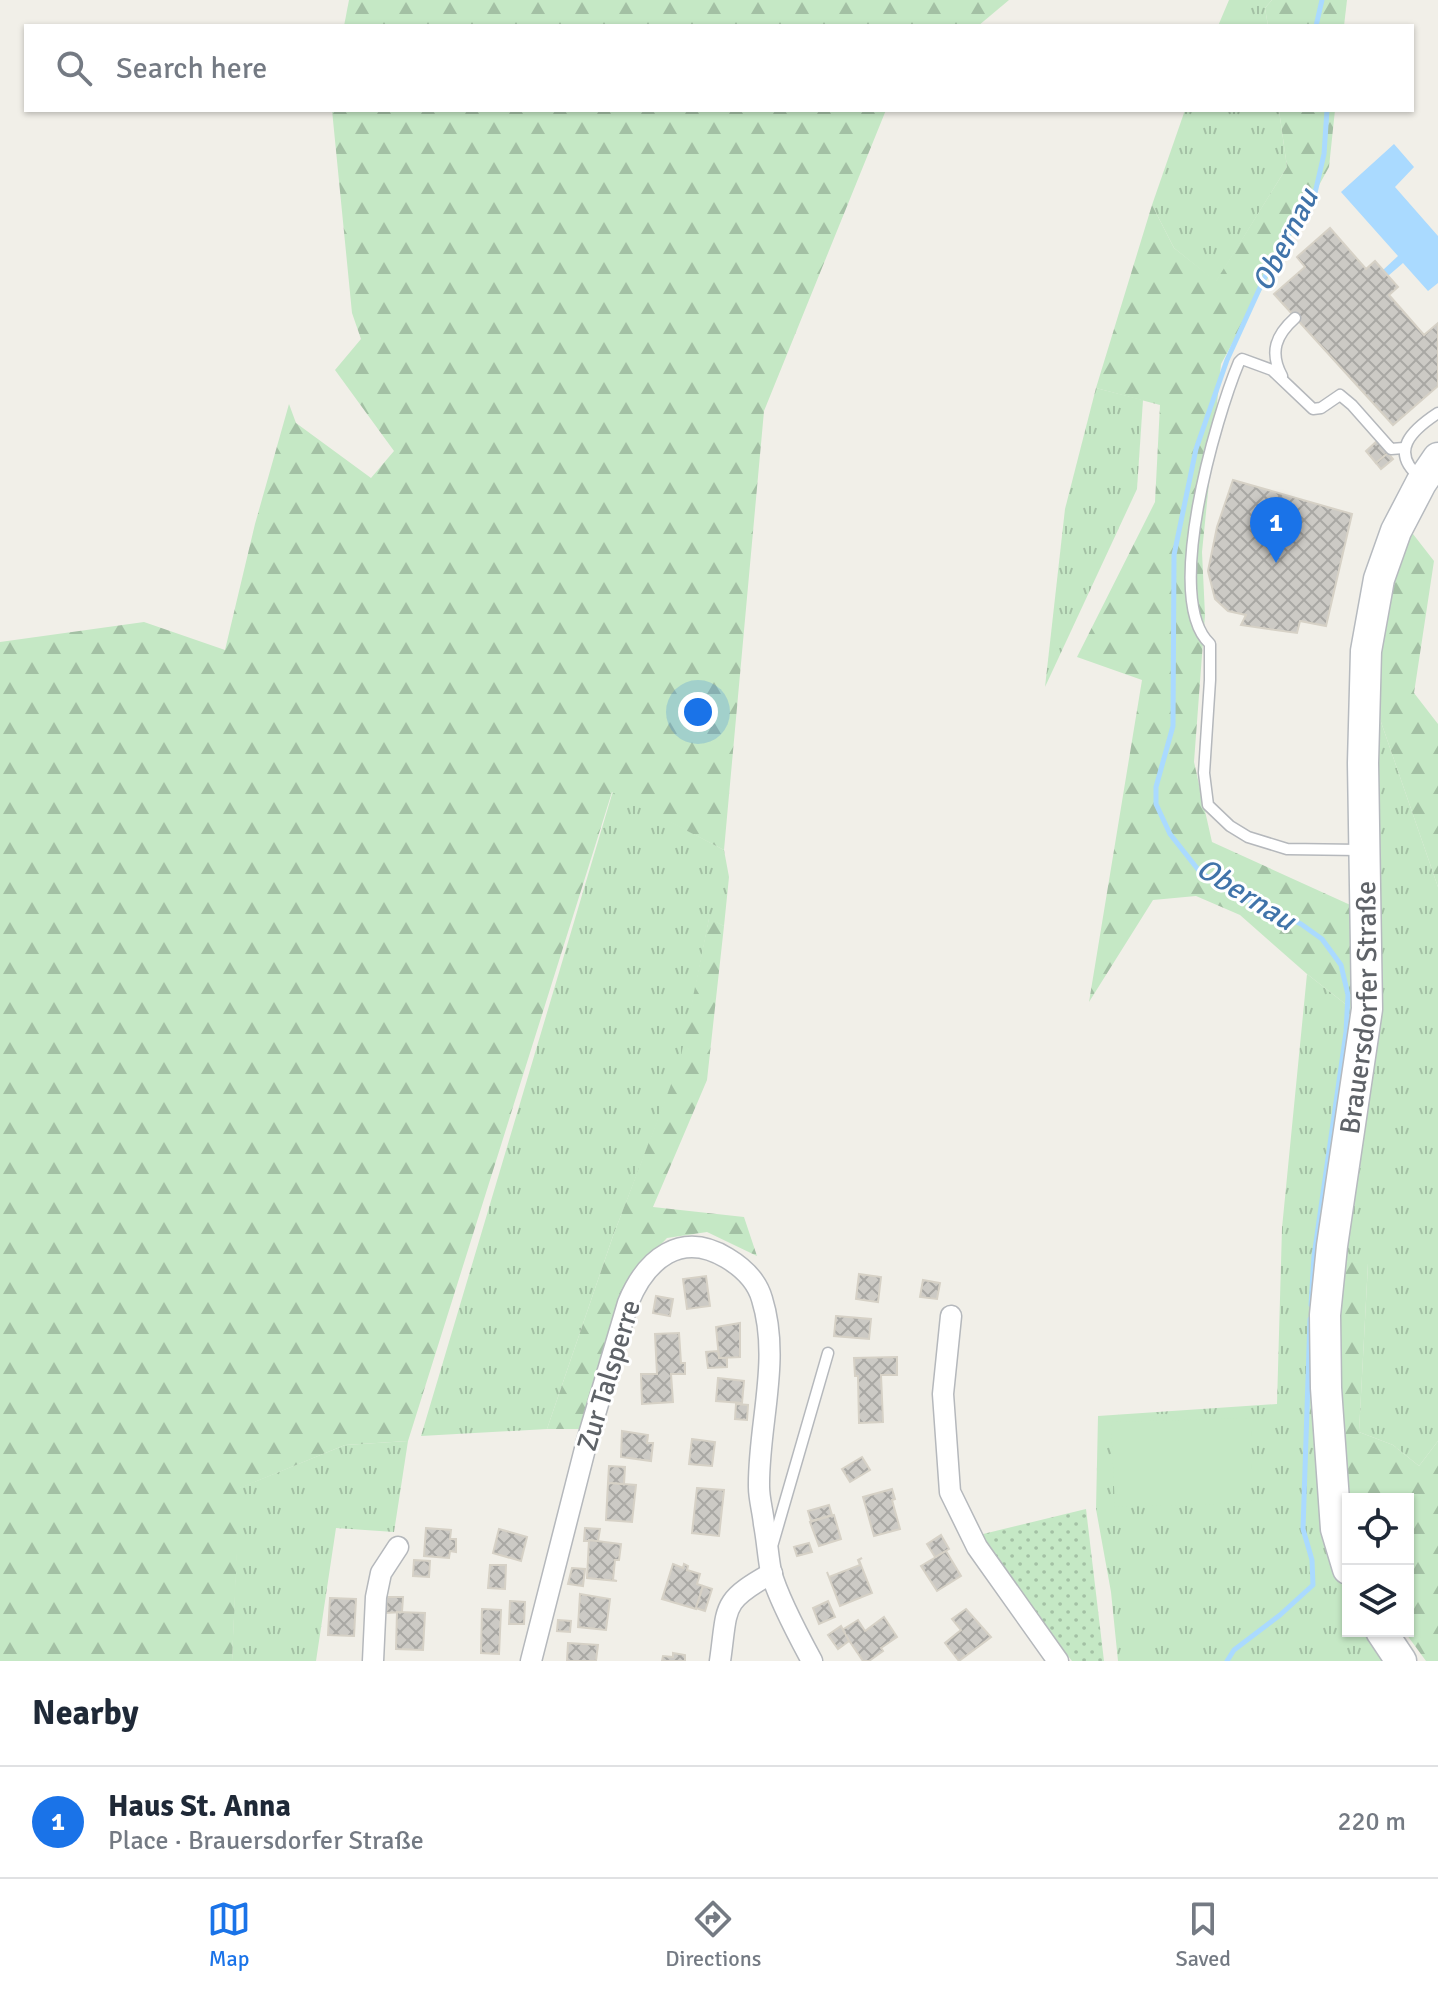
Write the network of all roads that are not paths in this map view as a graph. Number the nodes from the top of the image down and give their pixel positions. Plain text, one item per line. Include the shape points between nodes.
1 (1295, 318) dead end
2 (1282, 378) junction
3 (1438, 413) edge
4 (1404, 448) junction
5 (1430, 469) edge
6 (1365, 851) junction
7 (951, 1316) dead end
8 (828, 1353) dead end
9 (398, 1547) dead end
10 (770, 1564) junction
11 (1347, 1565) edge
12 (1385, 1637) edge
13 (373, 1661) edge
14 (531, 1661) edge
15 (720, 1661) edge
16 (812, 1661) edge
17 (1058, 1661) edge
18 (1401, 1661) edge

1 - 2 lane via 1283,328 1275,347 1274,361
2 - 4 lane via 1313,409 1343,397 1391,449
2 - 6 lane via 1246,359 1239,362 1221,409 1195,526 1190,558 1193,610 1200,635 1210,644 1204,773 1208,805 1248,837 1287,849
3 - 4 lane via 1411,434
4 - 5 lane via 1410,467
5 - 6 street, Brauersdorfer Straße via 1396,531 1379,579 1366,651
6 - 11 street, Brauersdorfer Straße via 1367,1009 1325,1315 1336,1529
7 - 17 street via 943,1394 950,1492 977,1547
8 - 10 lane
9 - 13 street via 381,1573
10 - 14 street, Zur Talsperre via 759,1488 769,1365 761,1295 737,1264 721,1254 677,1248 643,1273 628,1303
10 - 15 street via 728,1606
10 - 16 street, Zur Talsperre
12 - 18 street

